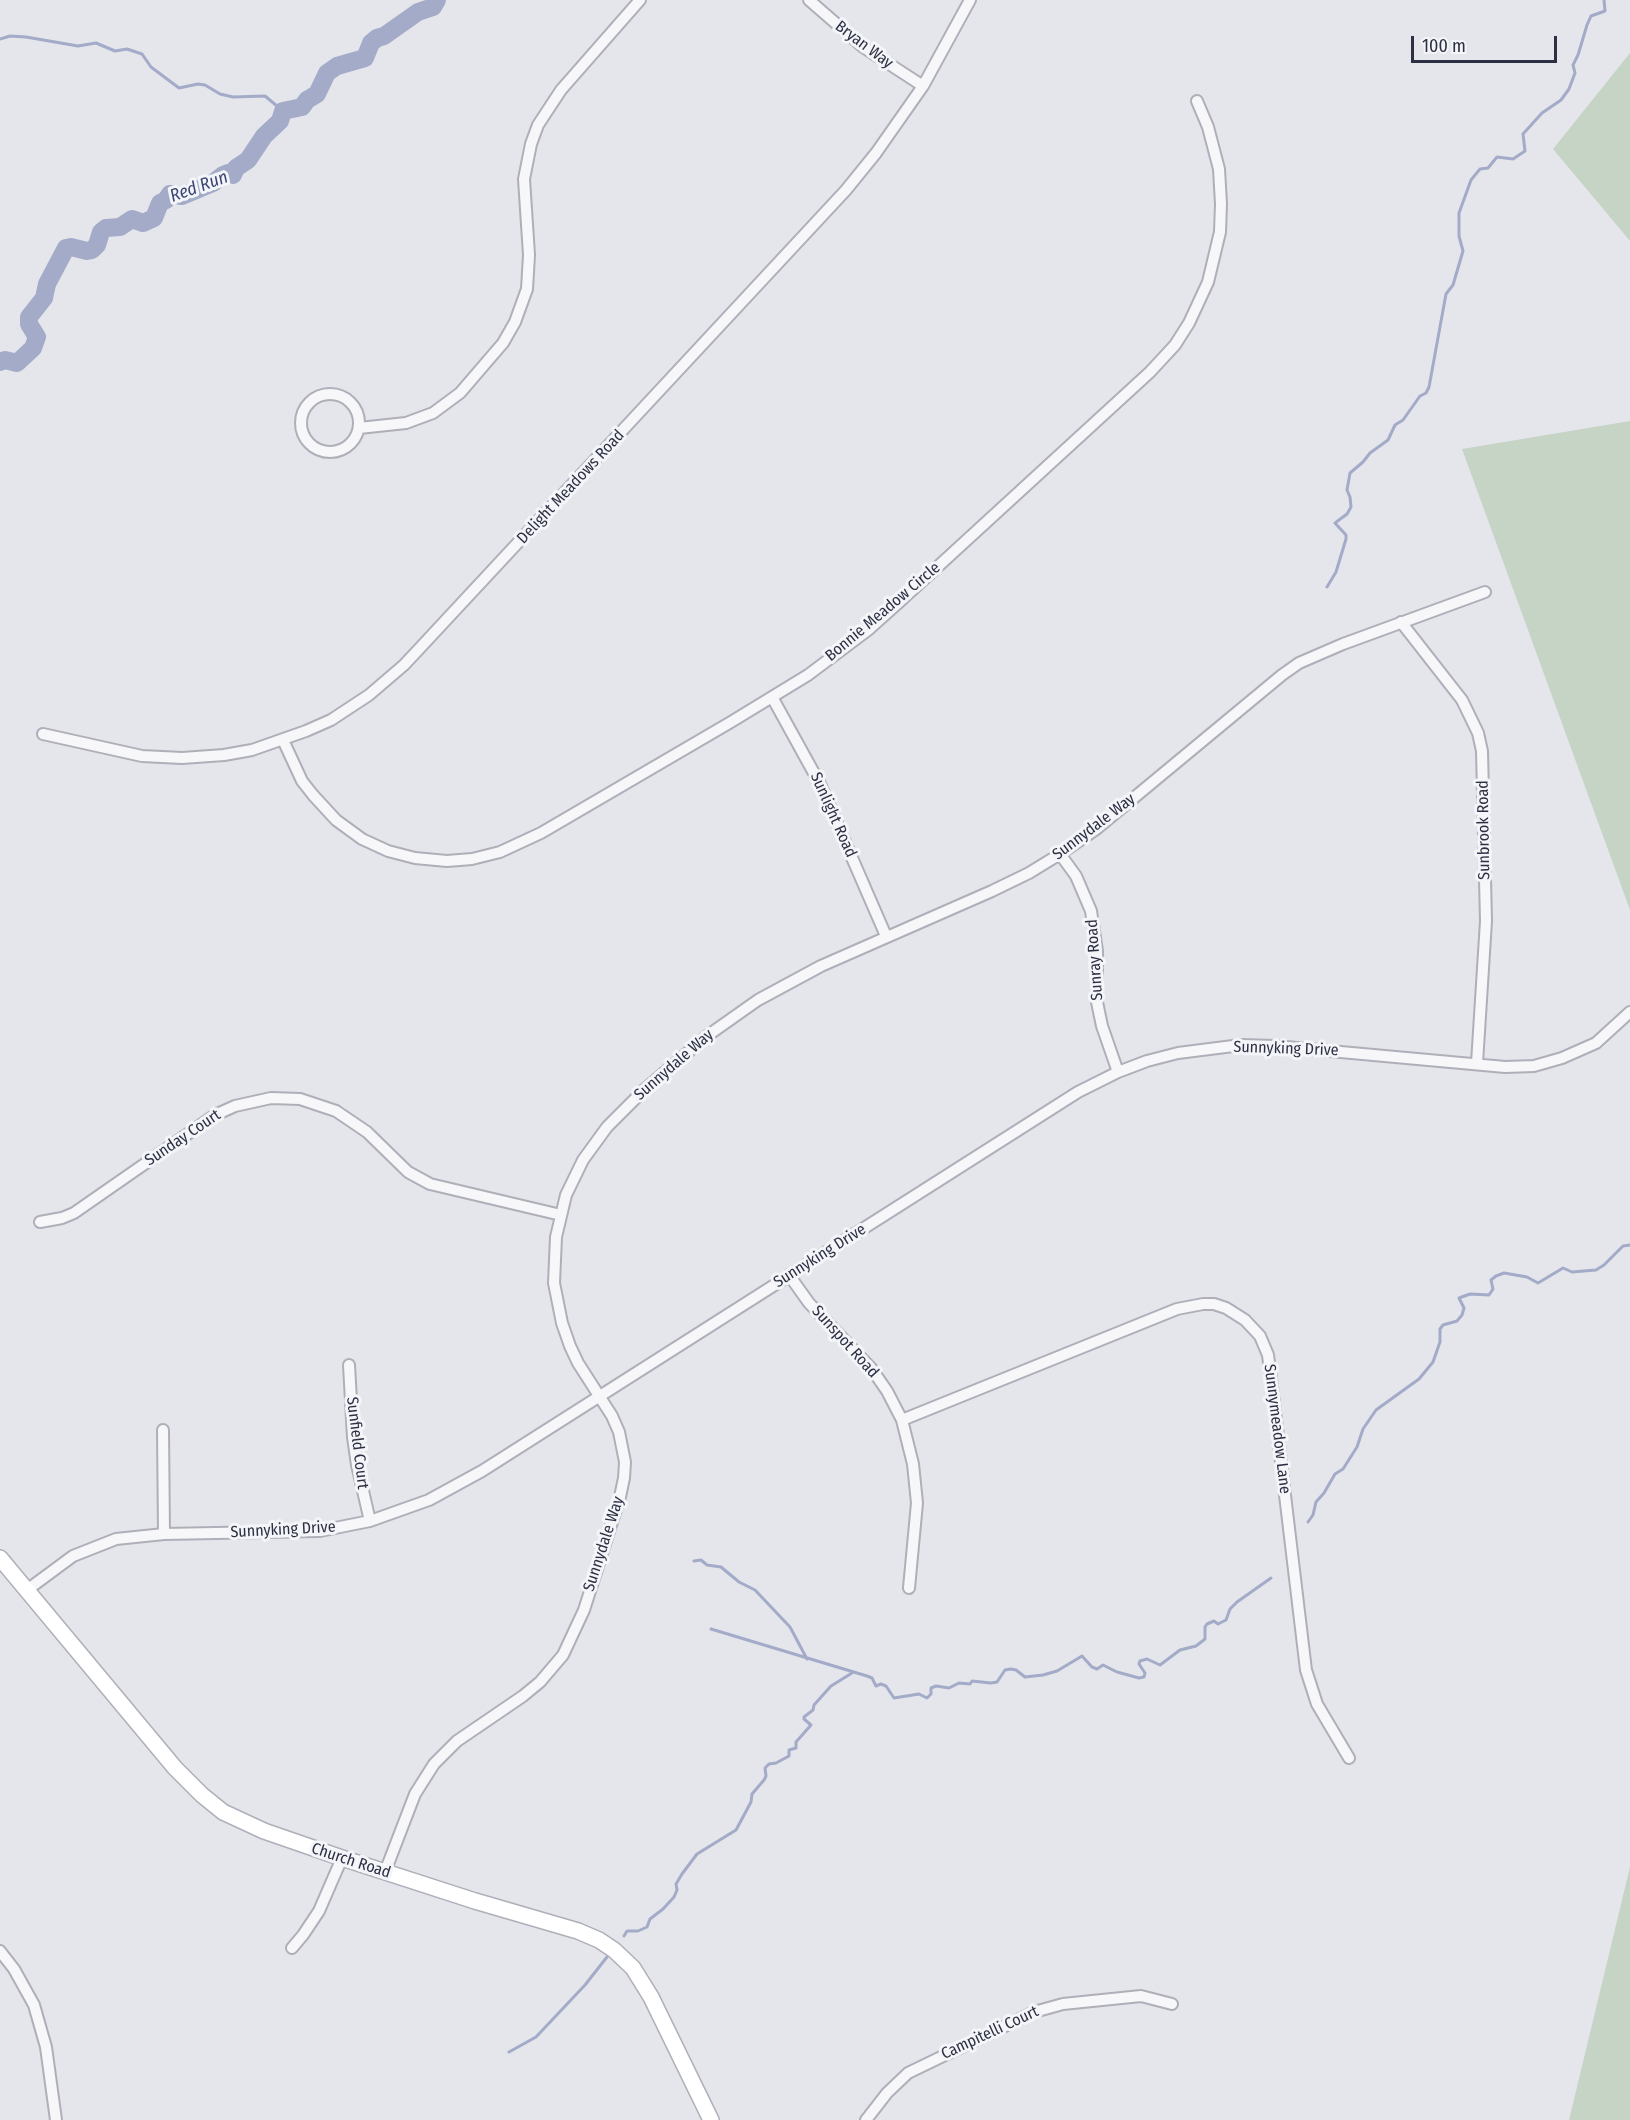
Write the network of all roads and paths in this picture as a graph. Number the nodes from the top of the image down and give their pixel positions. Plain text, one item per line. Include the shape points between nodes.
1 (640, 0) edge
2 (809, 0) edge
3 (970, 0) edge
4 (923, 86) junction
5 (1197, 101) dead end
6 (359, 428) junction
7 (1485, 592) dead end
8 (1401, 622) junction
9 (772, 697) junction
10 (43, 734) dead end
11 (283, 740) junction
12 (1060, 854) junction
13 (886, 936) junction
14 (1630, 1012) edge
15 (1477, 1064) junction
16 (1118, 1072) junction
17 (561, 1215) junction
18 (40, 1222) dead end
19 (789, 1275) junction
20 (349, 1365) dead end
21 (599, 1395) junction
22 (902, 1419) junction
23 (163, 1430) dead end
24 (370, 1521) junction
25 (164, 1534) junction
26 (0, 1558) edge
27 (909, 1588) dead end
28 (27, 1590) junction
29 (1349, 1758) dead end
30 (342, 1858) junction
31 (385, 1872) junction
32 (292, 1948) dead end
33 (0, 1951) edge
34 (1172, 2004) dead end
35 (56, 2120) edge
36 (711, 2120) edge
37 (866, 2120) edge

1 - 6 street via 561,90 538,125 524,179 527,289 503,343 460,393 433,413 406,423
2 - 4 street, Bryan Way via 863,47
3 - 4 street, Delight Meadows Road
4 - 11 street, Delight Meadows Road via 876,153 816,224 404,665 352,707
5 - 9 street, Bonnie Meadow Circle via 1219,169 1220,232 1209,282 1175,345 868,630
6 - 6 street via 351,444 327,452 306,439 301,420 309,402 316,397 338,394 354,406
7 - 8 street, Sunnydale Way
8 - 12 street, Sunnydale Way via 1299,663 1095,830
8 - 15 street, Sunbrook Road via 1462,700 1482,751 1486,921
9 - 11 street, Bonnie Meadow Circle via 530,839 500,852 458,861 403,856 350,831 323,808 308,788
9 - 13 street, Sunlight Road via 820,784
10 - 11 street, Delight Meadows Road via 142,756 182,758 242,752
12 - 13 street, Sunnydale Way via 1010,882
12 - 16 street, Sunray Road via 1076,876 1090,911 1097,951 1097,1002
13 - 17 street, Sunnydale Way via 758,1000 677,1060 623,1110 594,1144 573,1179
14 - 15 street, Sunnyking Drive via 1596,1043 1563,1058 1534,1066
15 - 16 street, Sunnyking Drive via 1241,1046 1178,1053
16 - 19 street, Sunnyking Drive via 1078,1092
17 - 18 street, Sunday Court via 430,1184 408,1172 367,1132 336,1111 300,1099 272,1098 224,1110 74,1213
17 - 21 street, Sunnydale Way via 554,1260 557,1304 570,1346
19 - 21 street, Sunnyking Drive
19 - 22 street, Sunspot Road via 809,1303 870,1368
20 - 24 street, Sunfield Court via 354,1446
21 - 24 street, Sunnyking Drive via 447,1491
21 - 31 street, Sunnydale Way via 619,1432 624,1478 573,1636 540,1682 457,1741 434,1764 415,1794
22 - 27 street, Sunspot Road via 917,1503
22 - 29 street, Sunnymeadow Lane via 1177,1309 1214,1304 1245,1320 1260,1336 1268,1355 1306,1670 1317,1704
23 - 25 street
24 - 25 street, Sunnyking Drive via 304,1532
25 - 28 street, Sunnyking Drive via 126,1537 92,1547 63,1562
26 - 28 street, Church Road
28 - 30 street, Church Road via 202,1796 242,1822
30 - 31 street, Church Road
30 - 32 street via 319,1911
31 - 36 street, Church Road via 568,1927 614,1950 633,1968 651,1997
33 - 35 street via 20,1977 34,2005 46,2047
34 - 37 street, Campitelli Court via 1141,1996 1063,2004 1034,2012 908,2073

